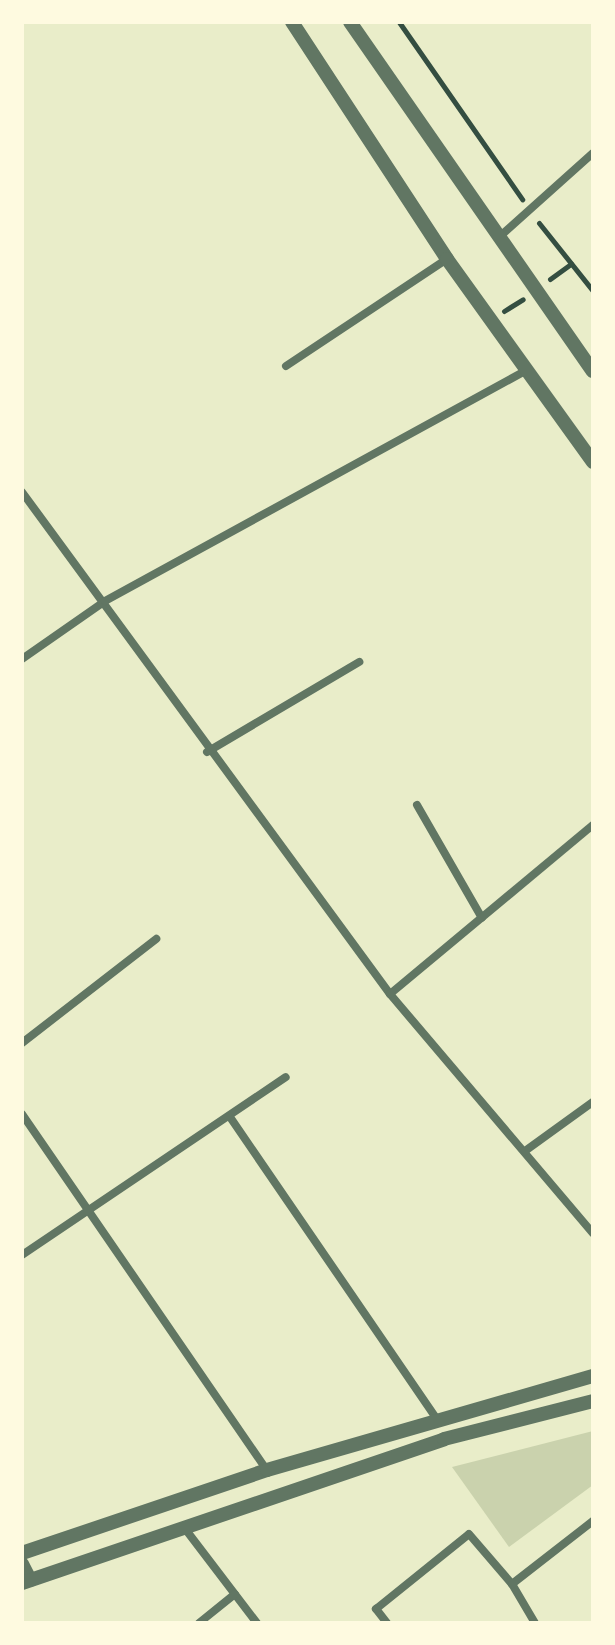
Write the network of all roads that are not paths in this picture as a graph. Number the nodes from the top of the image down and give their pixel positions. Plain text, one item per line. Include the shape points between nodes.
1 (292, 22) edge
2 (353, 23) edge
3 (593, 153) edge
4 (497, 239) junction
5 (447, 259) junction
6 (286, 366) dead end
7 (527, 370) junction
8 (593, 371) edge
9 (593, 462) edge
10 (22, 492) edge
11 (105, 601) junction
12 (22, 659) edge
13 (359, 662) dead end
14 (207, 752) junction
15 (417, 805) dead end
16 (593, 825) edge
17 (482, 918) junction
18 (156, 939) dead end
19 (390, 994) junction
20 (22, 1043) edge
21 (286, 1077) dead end
22 (593, 1102) edge
23 (22, 1114) edge
24 (230, 1117) junction
25 (525, 1151) junction
26 (88, 1212) junction
27 (593, 1233) edge
28 (22, 1255) edge
29 (593, 1376) edge
30 (593, 1401) edge
31 (436, 1418) junction
32 (267, 1470) junction
33 (593, 1521) edge
34 (183, 1526) junction
35 (22, 1553) edge
36 (22, 1564) edge
37 (26, 1582) edge
38 (512, 1584) junction
39 (235, 1594) junction
40 (199, 1623) edge
41 (257, 1623) edge
42 (387, 1623) edge
43 (535, 1623) edge

1 - 5 street
2 - 4 street
3 - 4 street
4 - 8 street
5 - 6 street
5 - 7 street
7 - 9 street
7 - 11 street
10 - 11 street
11 - 12 street
11 - 14 street
13 - 14 street
14 - 19 street
15 - 17 street
16 - 17 street
17 - 19 street
18 - 20 street
19 - 25 street
21 - 24 street
22 - 25 street
23 - 26 street
24 - 26 street
24 - 31 street
25 - 27 street
26 - 28 street
26 - 32 street
29 - 31 street
30 - 34 street via 444,1439
31 - 32 street
32 - 35 street
33 - 38 street
34 - 37 street
34 - 39 street
36 - 37 street
38 - 42 street via 469,1534 376,1609
38 - 43 street
39 - 40 street
39 - 41 street

